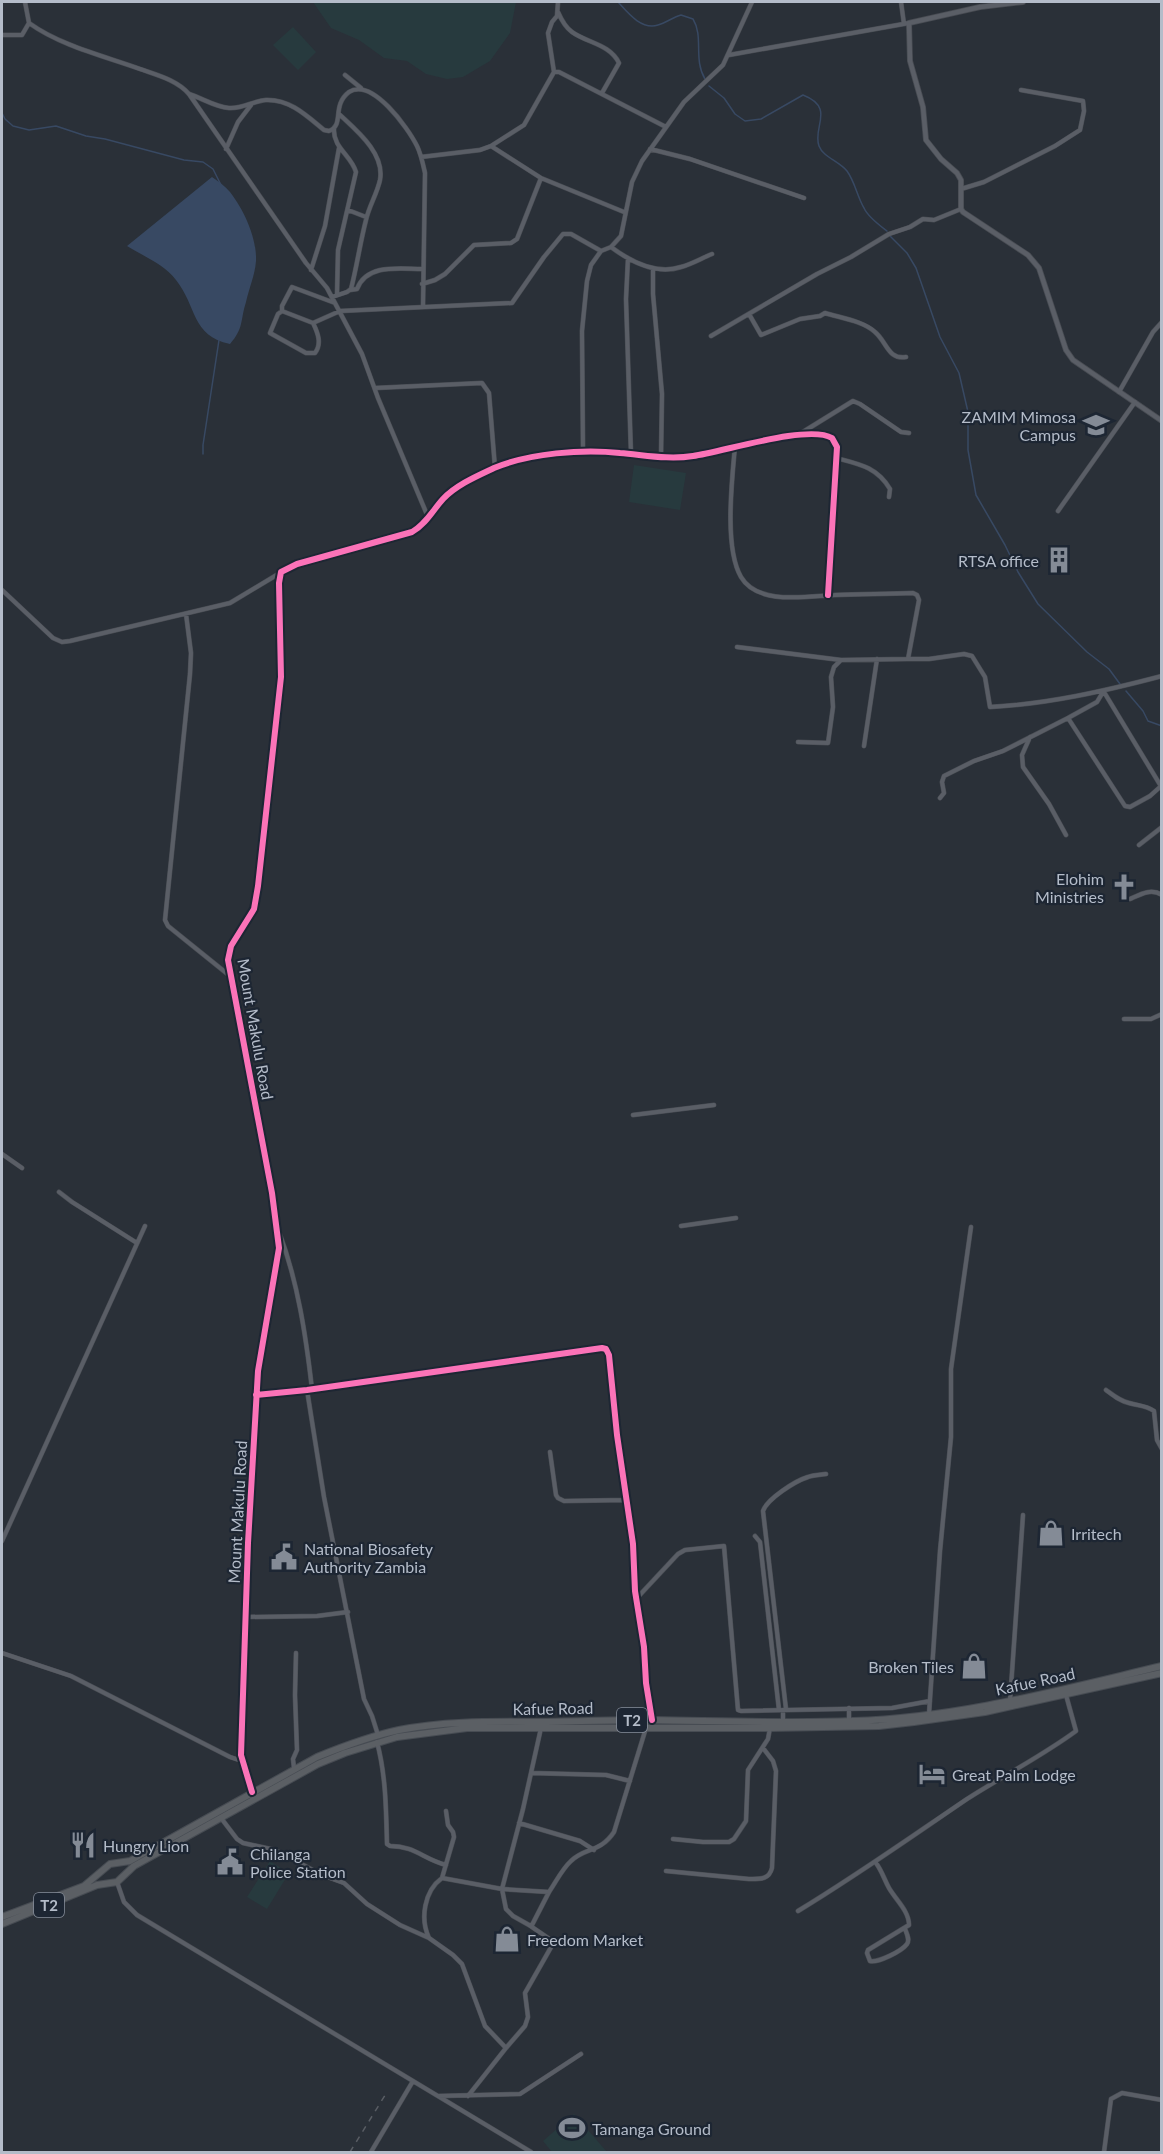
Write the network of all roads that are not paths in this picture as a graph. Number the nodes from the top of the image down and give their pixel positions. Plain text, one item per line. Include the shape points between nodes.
1 (25, 2) edge
2 (558, 2) edge
3 (752, 2) edge
4 (901, 2) edge
5 (1006, 2) edge
6 (1023, 2) edge
7 (558, 12) junction
8 (907, 23) junction
9 (29, 24) junction
10 (2, 35) edge
11 (729, 55) junction
12 (555, 72) junction
13 (345, 75) dead end
14 (361, 89) junction
15 (1021, 90) dead end
16 (602, 93) junction
17 (189, 94) junction
18 (252, 105) junction
19 (339, 116) junction
20 (666, 127) junction
21 (334, 128) junction
22 (328, 131) junction
23 (333, 135) junction
24 (491, 146) junction
25 (339, 147) junction
26 (226, 149) junction
27 (650, 149) junction
28 (421, 157) junction
29 (541, 178) junction
30 (961, 189) junction
31 (804, 198) dead end
32 (962, 209) junction
33 (348, 210) junction
34 (624, 212) junction
35 (366, 217) junction
36 (611, 247) junction
37 (601, 251) junction
38 (711, 254) dead end
39 (628, 258) junction
40 (422, 268) junction
41 (653, 269) junction
42 (312, 270) junction
43 (422, 284) junction
44 (350, 290) junction
45 (335, 296) junction
46 (336, 304) junction
47 (423, 308) junction
48 (282, 311) junction
49 (340, 311) junction
50 (749, 314) junction
51 (1161, 322) edge
52 (313, 323) junction
53 (711, 336) dead end
54 (906, 357) dead end
55 (375, 388) junction
56 (1119, 392) junction
57 (1135, 402) junction
58 (1161, 421) edge
59 (909, 432) dead end
60 (795, 436) junction
61 (735, 446) junction
62 (583, 450) junction
63 (631, 454) junction
64 (661, 458) junction
65 (836, 458) junction
66 (495, 468) junction
67 (889, 497) dead end
68 (1058, 511) dead end
69 (428, 518) junction
70 (281, 572) junction
71 (2, 590) edge
72 (828, 595) junction
73 (186, 614) junction
74 (737, 648) dead end
75 (877, 659) junction
76 (908, 659) junction
77 (841, 660) junction
78 (1161, 676) edge
79 (1104, 691) junction
80 (1068, 718) junction
81 (1030, 736) junction
82 (798, 742) dead end
83 (864, 746) dead end
84 (1161, 787) edge
85 (940, 798) dead end
86 (1161, 827) edge
87 (1066, 835) dead end
88 (1139, 845) dead end
89 (1161, 895) edge
90 (1130, 899) dead end
91 (230, 976) junction
92 (1161, 1014) edge
93 (1124, 1019) dead end
94 (714, 1105) dead end
95 (633, 1114) dead end
96 (2, 1155) edge
97 (22, 1168) dead end
98 (59, 1192) dead end
99 (736, 1218) dead end
100 (681, 1226) dead end
101 (145, 1227) dead end
102 (971, 1227) dead end
103 (278, 1229) junction
104 (137, 1243) junction
105 (310, 1390) junction
106 (1106, 1390) dead end
107 (256, 1395) junction
108 (1161, 1449) edge
109 (550, 1452) dead end
110 (826, 1474) dead end
111 (626, 1500) junction
112 (1023, 1515) dead end
113 (755, 1536) dead end
114 (2, 1541) edge
115 (636, 1599) junction
116 (348, 1612) junction
117 (246, 1617) junction
118 (2, 1653) edge
119 (296, 1653) dead end
120 (1161, 1666) edge
121 (1161, 1673) edge
122 (1066, 1695) junction
123 (930, 1701) junction
124 (1010, 1701) junction
125 (849, 1708) junction
126 (782, 1710) junction
127 (929, 1714) junction
128 (652, 1720) junction
129 (849, 1721) junction
130 (783, 1722) junction
131 (541, 1727) junction
132 (646, 1727) junction
133 (770, 1728) junction
134 (378, 1738) junction
135 (763, 1748) junction
136 (242, 1761) junction
137 (294, 1768) junction
138 (531, 1773) junction
139 (630, 1781) junction
140 (252, 1792) junction
141 (446, 1812) dead end
142 (221, 1818) junction
143 (519, 1823) junction
144 (672, 1839) dead end
145 (594, 1850) junction
146 (876, 1863) junction
147 (117, 1864) junction
148 (446, 1865) junction
149 (105, 1868) junction
150 (666, 1871) dead end
151 (442, 1878) junction
152 (116, 1880) junction
153 (502, 1889) junction
154 (549, 1892) junction
155 (798, 1911) dead end
156 (2, 1917) edge
157 (2, 1924) edge
158 (529, 1925) junction
159 (905, 1929) junction
160 (429, 1938) junction
161 (506, 2048) junction
162 (581, 2054) dead end
163 (413, 2081) junction
164 (437, 2096) junction
165 (468, 2096) junction
166 (1161, 2100) edge
167 (372, 2152) edge
168 (531, 2152) edge
169 (1104, 2152) edge

1 - 9 street
2 - 7 street
3 - 11 street
4 - 8 street
5 - 6 street
5 - 8 street
7 - 12 street via 548,33
7 - 16 street via 570,31 616,56 619,63
8 - 11 street
8 - 30 street via 910,61 923,107 926,140 957,173
9 - 10 street via 22,35
9 - 17 street via 68,43 173,82
11 - 20 street
12 - 16 street
12 - 24 street via 524,125
13 - 14 street
14 - 19 street via 341,101
14 - 28 street via 369,90 389,108
15 - 30 street via 1083,100 1080,130 984,182
16 - 20 street
17 - 18 street via 224,108
17 - 26 street
18 - 22 street via 266,100 283,103 299,109
18 - 26 street via 238,122
19 - 21 street
19 - 35 street via 366,142 379,165 380,181
20 - 27 street
21 - 22 street
21 - 23 street
22 - 23 street
23 - 25 street
24 - 28 street
24 - 29 street
25 - 33 street via 356,172
25 - 42 street via 325,226
26 - 42 street
27 - 31 street
27 - 34 street via 632,182
28 - 40 street via 426,189
29 - 34 street
29 - 43 street via 517,239 511,243 474,245 445,274
30 - 32 street
32 - 50 street via 934,220 923,219 890,234
32 - 56 street via 1034,262 1072,360
33 - 35 street
33 - 45 street via 338,250
34 - 36 street via 622,233
35 - 44 street
36 - 37 street
36 - 39 street
37 - 47 street via 571,234 563,234 512,303
37 - 62 street via 589,272 583,311
38 - 41 street via 681,268
39 - 41 street
39 - 63 street
40 - 43 street
40 - 44 street via 372,272
41 - 64 street via 662,394
42 - 45 street
43 - 47 street
44 - 45 street
45 - 46 street
46 - 48 street via 292,287
46 - 49 street
47 - 49 street
48 - 52 street
48 - 52 street via 271,334 313,354 319,345
49 - 52 street
49 - 55 street
50 - 53 street
50 - 54 street via 761,335 825,313 868,326 891,355
51 - 56 street
55 - 66 street via 482,383 489,393
55 - 69 street
56 - 57 street
57 - 58 street
57 - 68 street
59 - 60 street via 901,432 853,401
60 - 61 street
60 - 65 street via 829,436 835,441
61 - 64 street via 693,457
61 - 72 street via 731,526 740,576 751,588 770,596
62 - 63 street
62 - 66 street
63 - 64 street
65 - 67 street via 878,472 890,489
65 - 72 street
66 - 69 street via 453,490
69 - 70 street via 412,532
70 - 73 street via 230,603
70 - 91 street, Mount Makulu Road via 281,677 258,886 252,915 231,946
71 - 73 street via 62,642
72 - 76 street via 917,595 919,607
73 - 91 street via 190,674 165,920
74 - 77 street
75 - 76 street
75 - 77 street
75 - 83 street
76 - 79 street via 972,656 985,677 990,707
77 - 82 street via 831,677 834,696 828,743
78 - 79 street
79 - 80 street via 1097,702
79 - 84 street
80 - 81 street
80 - 84 street via 1125,806 1130,807
81 - 85 street via 944,776 944,793
81 - 87 street via 1022,755 1023,767
86 - 88 street
89 - 90 street via 1148,892
91 - 103 street, Mount Makulu Road
92 - 93 street via 1151,1019
94 - 95 street
96 - 97 street
98 - 104 street
99 - 100 street
101 - 104 street
102 - 123 street via 951,1369 951,1437
103 - 105 street via 307,1348
103 - 107 street, Mount Makulu Road via 278,1259
104 - 114 street
105 - 107 street
105 - 111 street via 605,1348 609,1355
105 - 116 street via 326,1507
106 - 108 street via 1117,1399 1154,1411
107 - 117 street, Mount Makulu Road
109 - 111 street via 558,1498
110 - 126 street via 804,1478 776,1496 763,1512
111 - 115 street
112 - 124 street
113 - 126 street via 760,1542
115 - 126 street via 678,1554 724,1546 738,1710
115 - 128 street
116 - 117 street
116 - 134 street via 364,1700
117 - 136 street, Mount Makulu Road
118 - 136 street via 71,1676
119 - 137 street
120 - 124 highway, Kafue Road / T2
121 - 122 highway, Kafue Road / T2
122 - 133 highway, Kafue Road / T2 via 985,1712 879,1726
122 - 146 street via 1076,1731 969,1798
123 - 125 street via 892,1708
123 - 127 street
124 - 127 highway, Kafue Road / T2
125 - 126 street
125 - 129 street
126 - 130 street
127 - 129 highway, Kafue Road / T2
128 - 130 highway, Kafue Road / T2
128 - 134 highway, Kafue Road / T2 via 456,1722 421,1726
129 - 130 highway, Kafue Road / T2
131 - 132 highway, Kafue Road / T2
131 - 134 highway, Kafue Road / T2 via 441,1730
131 - 138 street
132 - 133 highway, Kafue Road / T2
132 - 139 street
133 - 135 street
134 - 137 highway, Kafue Road / T2 via 336,1749
134 - 142 highway, Kafue Road / T2 via 318,1764
134 - 148 street via 387,1795 387,1844 413,1849 430,1861
135 - 144 street via 748,1770 746,1821 734,1839
135 - 150 street via 776,1771 770,1875 749,1879
136 - 140 street, Mount Makulu Road
137 - 140 highway, Kafue Road / T2
138 - 139 street via 606,1774
138 - 143 street
139 - 145 street via 614,1832
140 - 147 highway, Kafue Road / T2 via 130,1861
141 - 148 street via 454,1834
142 - 152 highway, Kafue Road / T2
142 - 160 street via 243,1843 275,1850 340,1881 367,1904
143 - 145 street via 580,1841
143 - 153 street
145 - 154 street via 571,1860
146 - 155 street
146 - 159 street via 908,1917
147 - 149 highway
147 - 152 highway via 123,1869
148 - 151 street
149 - 152 highway via 105,1878
149 - 156 highway, T2 via 84,1886
151 - 153 street
151 - 160 street via 431,1889 424,1915
152 - 157 highway, Kafue Road / T2
152 - 163 street via 124,1902 137,1915
153 - 154 street
153 - 158 street via 506,1909
154 - 158 street
158 - 161 street via 554,1942 525,1993 525,2026
159 - 159 street via 868,1950 870,1961 880,1961 906,1945
160 - 161 street via 462,1964 482,2020
161 - 165 street
162 - 165 street via 520,2094
163 - 164 street
163 - 167 street
164 - 165 street
164 - 168 street
166 - 169 street via 1122,2093 1111,2099

